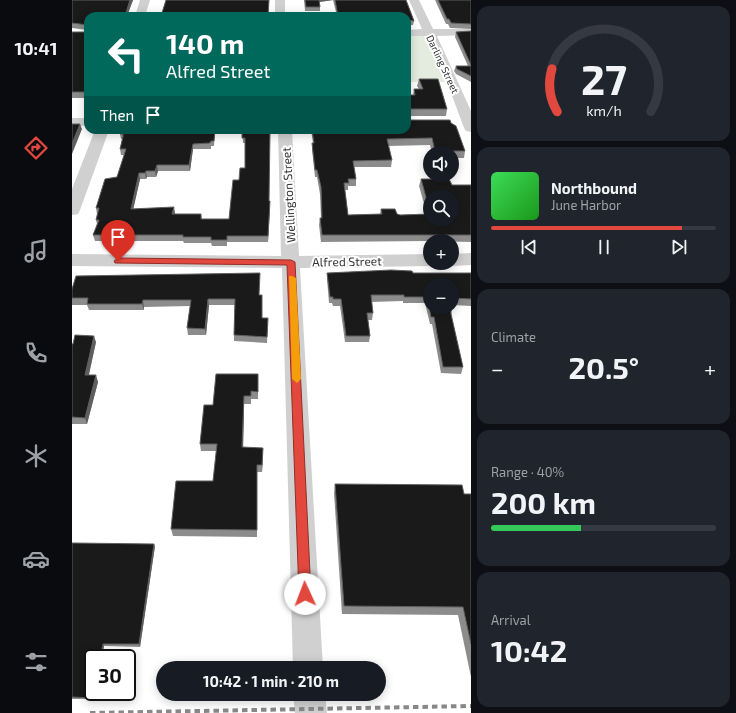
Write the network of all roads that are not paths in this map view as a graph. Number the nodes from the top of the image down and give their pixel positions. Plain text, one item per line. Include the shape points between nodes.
1 (146, 0) edge
2 (280, 0) edge
3 (414, 0) edge
4 (142, 12) edge
5 (280, 12) edge
6 (411, 32) edge
7 (429, 32) junction
8 (471, 32) edge
9 (453, 121) dead end
10 (72, 122) edge
11 (84, 122) edge
12 (470, 123) edge
13 (100, 134) edge
14 (285, 134) edge
15 (72, 210) edge
16 (471, 259) edge
17 (72, 260) edge
18 (423, 260) edge
19 (459, 260) edge
20 (291, 262) junction
21 (308, 661) edge
22 (310, 701) edge
23 (311, 713) edge

1 - 4 street
2 - 5 street
3 - 7 street, Darling Street
6 - 7 street
7 - 8 street
7 - 12 street, Darling Street
9 - 12 street
10 - 11 street
13 - 15 street
14 - 20 street, Wellington Street
16 - 19 street
17 - 20 street, Alfred Street
18 - 20 street, Alfred Street
20 - 21 street, Wellington Street
22 - 23 street

